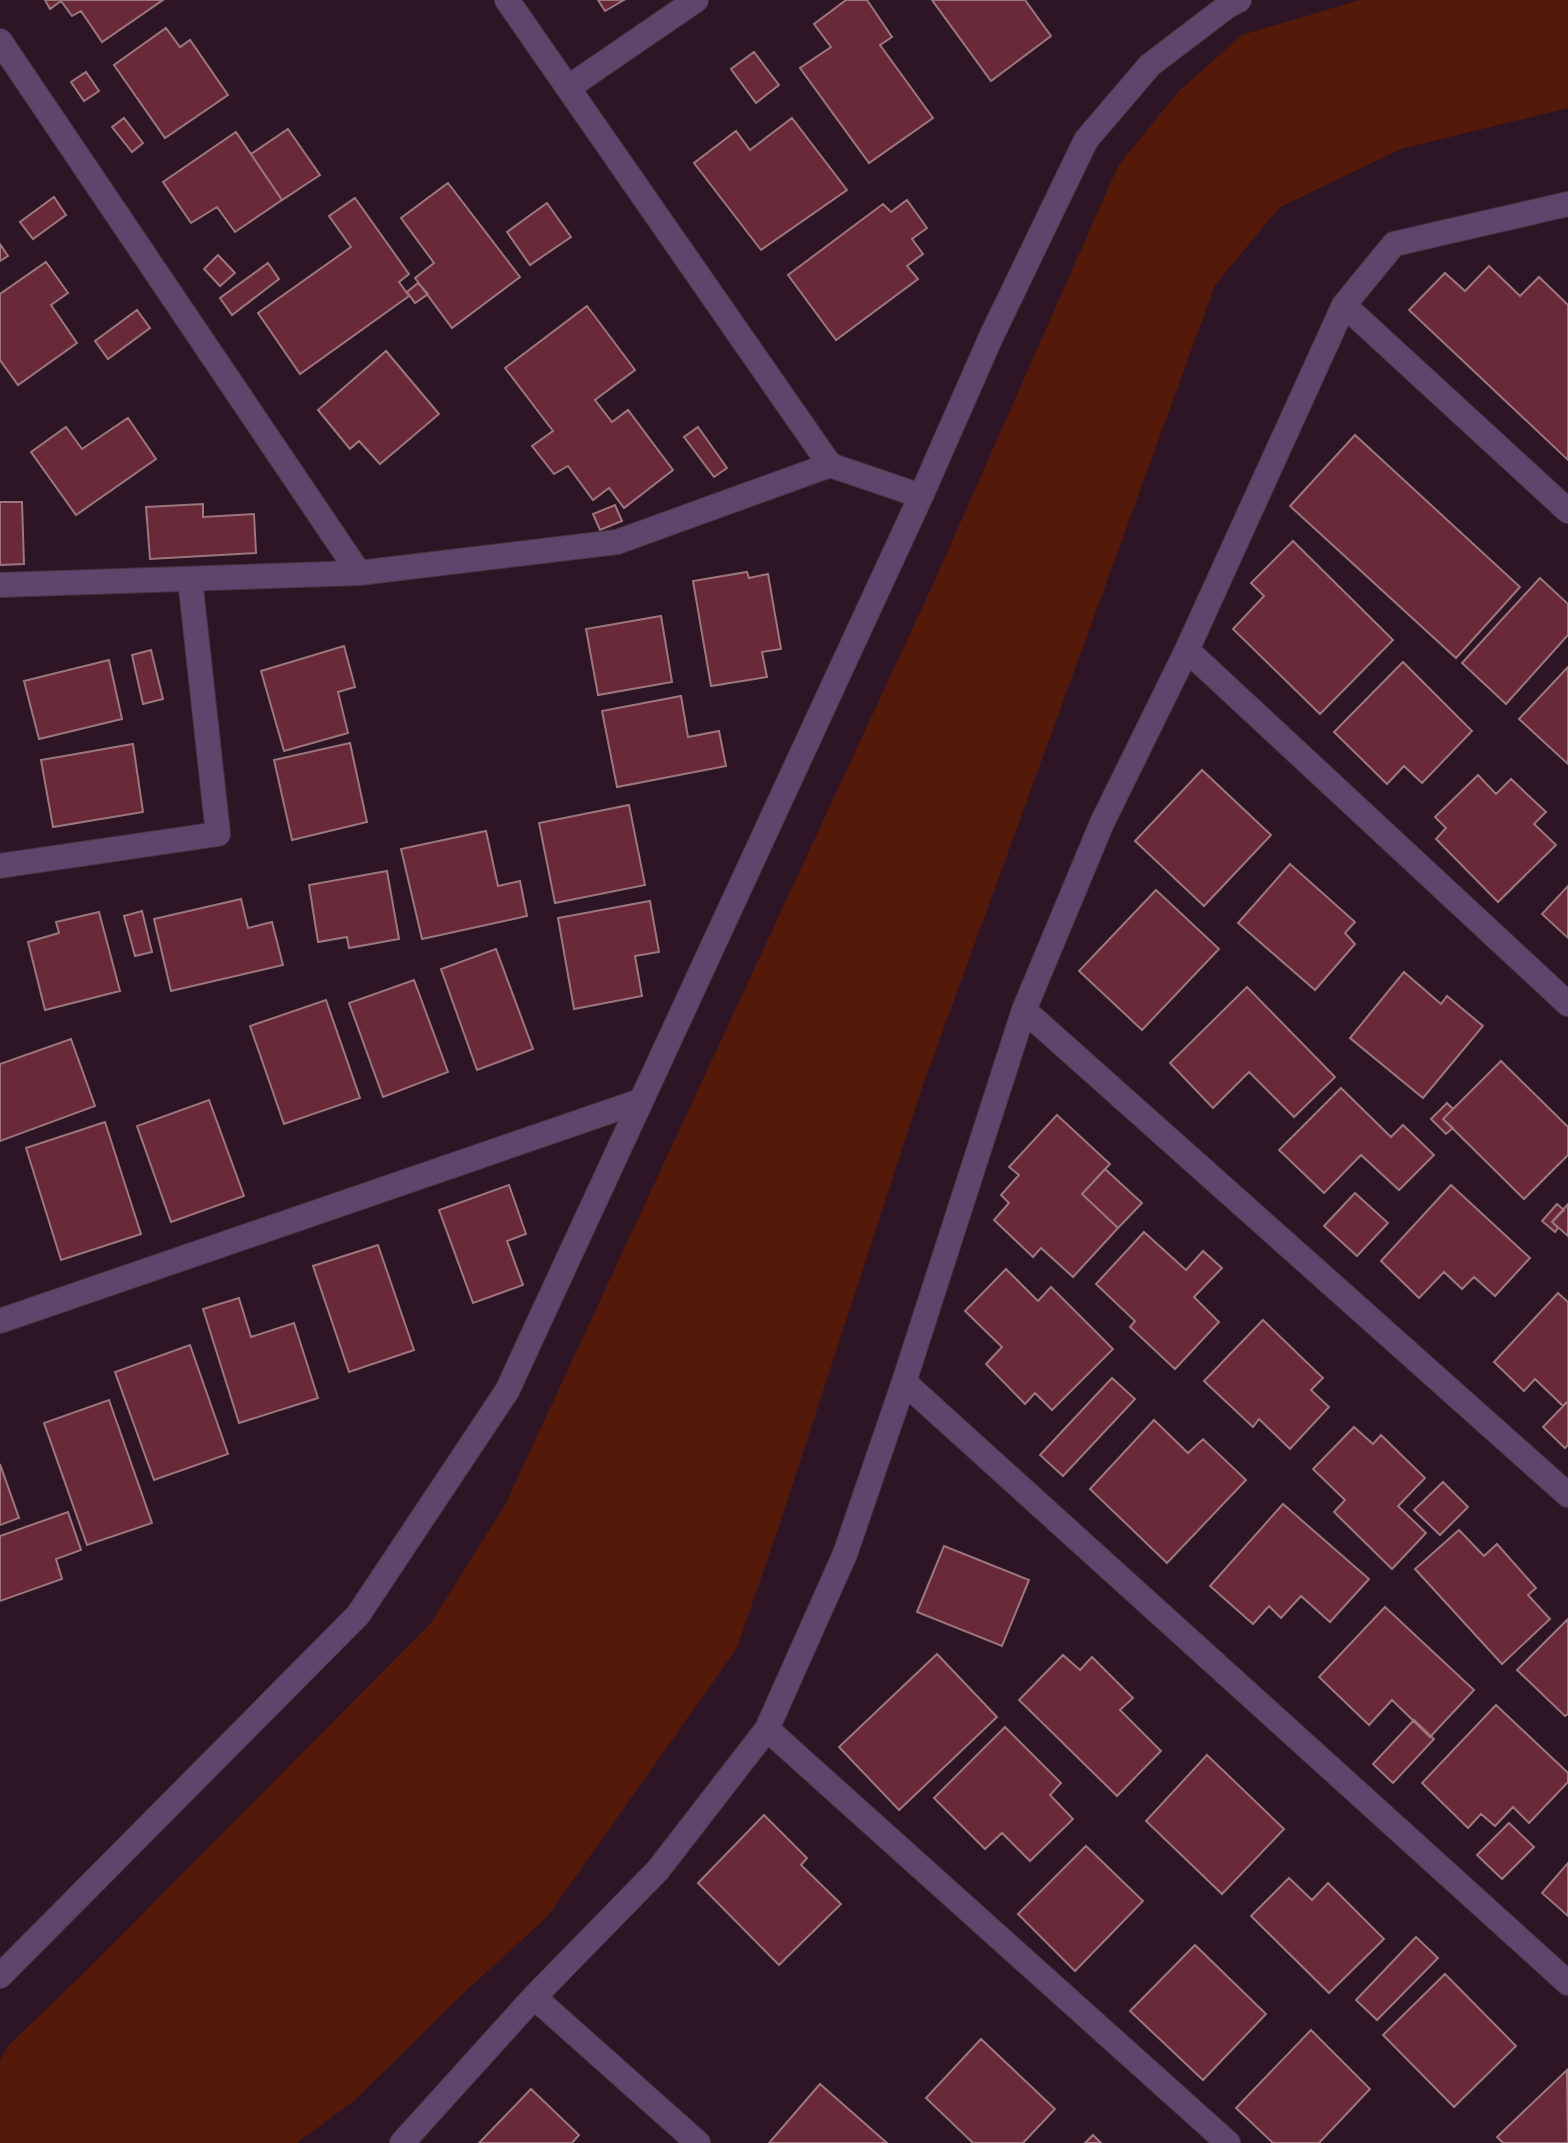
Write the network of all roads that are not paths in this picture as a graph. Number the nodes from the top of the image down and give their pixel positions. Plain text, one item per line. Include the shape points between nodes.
1 (507, 0) edge
2 (696, 0) edge
3 (1239, 0) edge
4 (0, 41) edge
5 (569, 87) junction
6 (1568, 204) edge
7 (1344, 305) junction
8 (830, 465) junction
9 (921, 496) junction
10 (1568, 511) edge
11 (359, 573) junction
12 (190, 579) junction
13 (0, 585) edge
14 (1187, 650) junction
15 (0, 866) edge
16 (1568, 1004) edge
17 (1024, 1010) junction
18 (640, 1101) junction
19 (0, 1321) edge
20 (904, 1382) junction
21 (1568, 1495) edge
22 (767, 1729) junction
23 (0, 1976) edge
24 (1568, 1983) edge
25 (534, 1997) junction
26 (402, 2143) edge
27 (698, 2143) edge
28 (1228, 2143) edge

1 - 5 street
2 - 5 street
3 - 9 street via 1150,65 1086,140
4 - 11 street
5 - 8 street
6 - 7 street via 1394,244
7 - 10 street
7 - 14 street
8 - 9 street
8 - 11 street via 617,542
9 - 18 street
11 - 12 street
12 - 13 street
12 - 15 street via 218,834
14 - 16 street
14 - 17 street via 1102,823
17 - 20 street
17 - 21 street
18 - 19 street
18 - 23 street via 507,1391 358,1615
20 - 22 street via 845,1554
20 - 24 street
22 - 25 street via 658,1870
22 - 28 street
25 - 26 street
25 - 27 street

